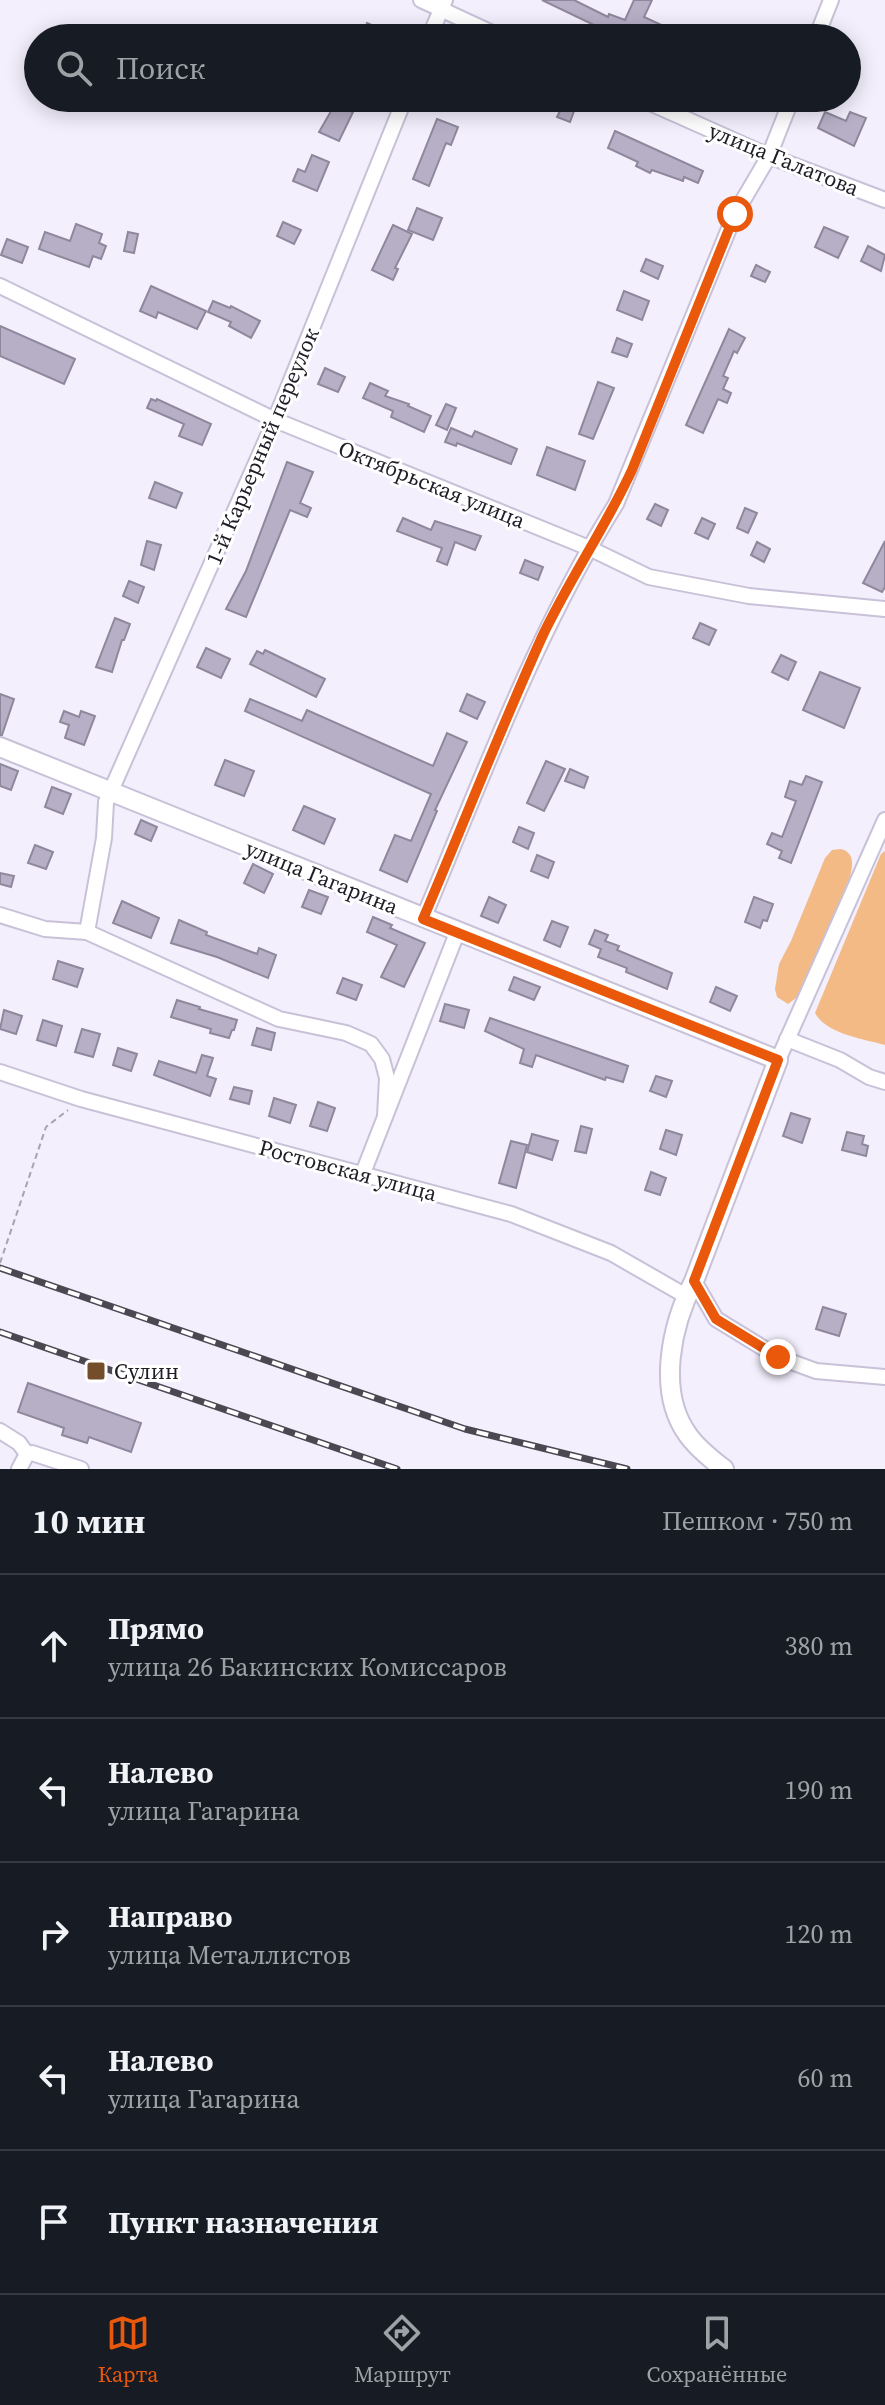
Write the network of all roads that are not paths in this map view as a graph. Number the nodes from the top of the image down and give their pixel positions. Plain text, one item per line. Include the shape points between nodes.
1 (421, 0) edge
2 (831, 0) edge
3 (443, 5) edge
4 (435, 24) edge
5 (478, 24) edge
6 (822, 24) edge
7 (399, 112) edge
8 (670, 112) edge
9 (786, 112) edge
10 (769, 156) junction
11 (885, 200) edge
12 (0, 286) edge
13 (275, 420) junction
14 (589, 548) junction
15 (885, 609) edge
16 (0, 747) edge
17 (110, 791) junction
18 (885, 820) edge
19 (0, 915) edge
20 (423, 919) junction
21 (87, 932) junction
22 (457, 933) junction
23 (787, 1039) junction
24 (778, 1060) junction
25 (0, 1072) edge
26 (885, 1082) edge
27 (385, 1116) junction
28 (363, 1173) junction
29 (690, 1288) junction
30 (885, 1377) edge
31 (0, 1431) edge
32 (27, 1454) junction
33 (19, 1469) edge
34 (81, 1469) edge
35 (724, 1469) edge

1 - 3 street
2 - 6 street
3 - 4 street
3 - 5 street
7 - 13 street, 1-й Карьерный переулок
8 - 10 street, улица Галатова
9 - 10 street
10 - 11 street, улица Галатова
10 - 14 street via 735,214 621,493
12 - 13 street, Октябрьская улица
13 - 14 street, Октябрьская улица
13 - 17 street, 1-й Карьерный переулок
14 - 15 street, Октябрьская улица via 649,577 749,596
14 - 20 street via 542,638
16 - 17 main road, улица Гагарина
17 - 20 main road, улица Гагарина
17 - 21 street, 1-й Карьерный переулок
18 - 23 street
19 - 21 street via 45,929
20 - 22 main road, улица Гагарина
21 - 27 street via 279,1019 346,1033 371,1044 387,1078
22 - 24 main road, улица Гагарина
22 - 27 street
23 - 24 street
23 - 26 street
24 - 29 main road
25 - 28 street, Ростовская улица via 81,1099
27 - 28 street
28 - 29 street, Ростовская улица via 511,1214
29 - 30 street via 716,1319 778,1357 816,1371
29 - 35 main road via 676,1324 671,1389 687,1434
31 - 32 street
32 - 33 street
32 - 34 street

